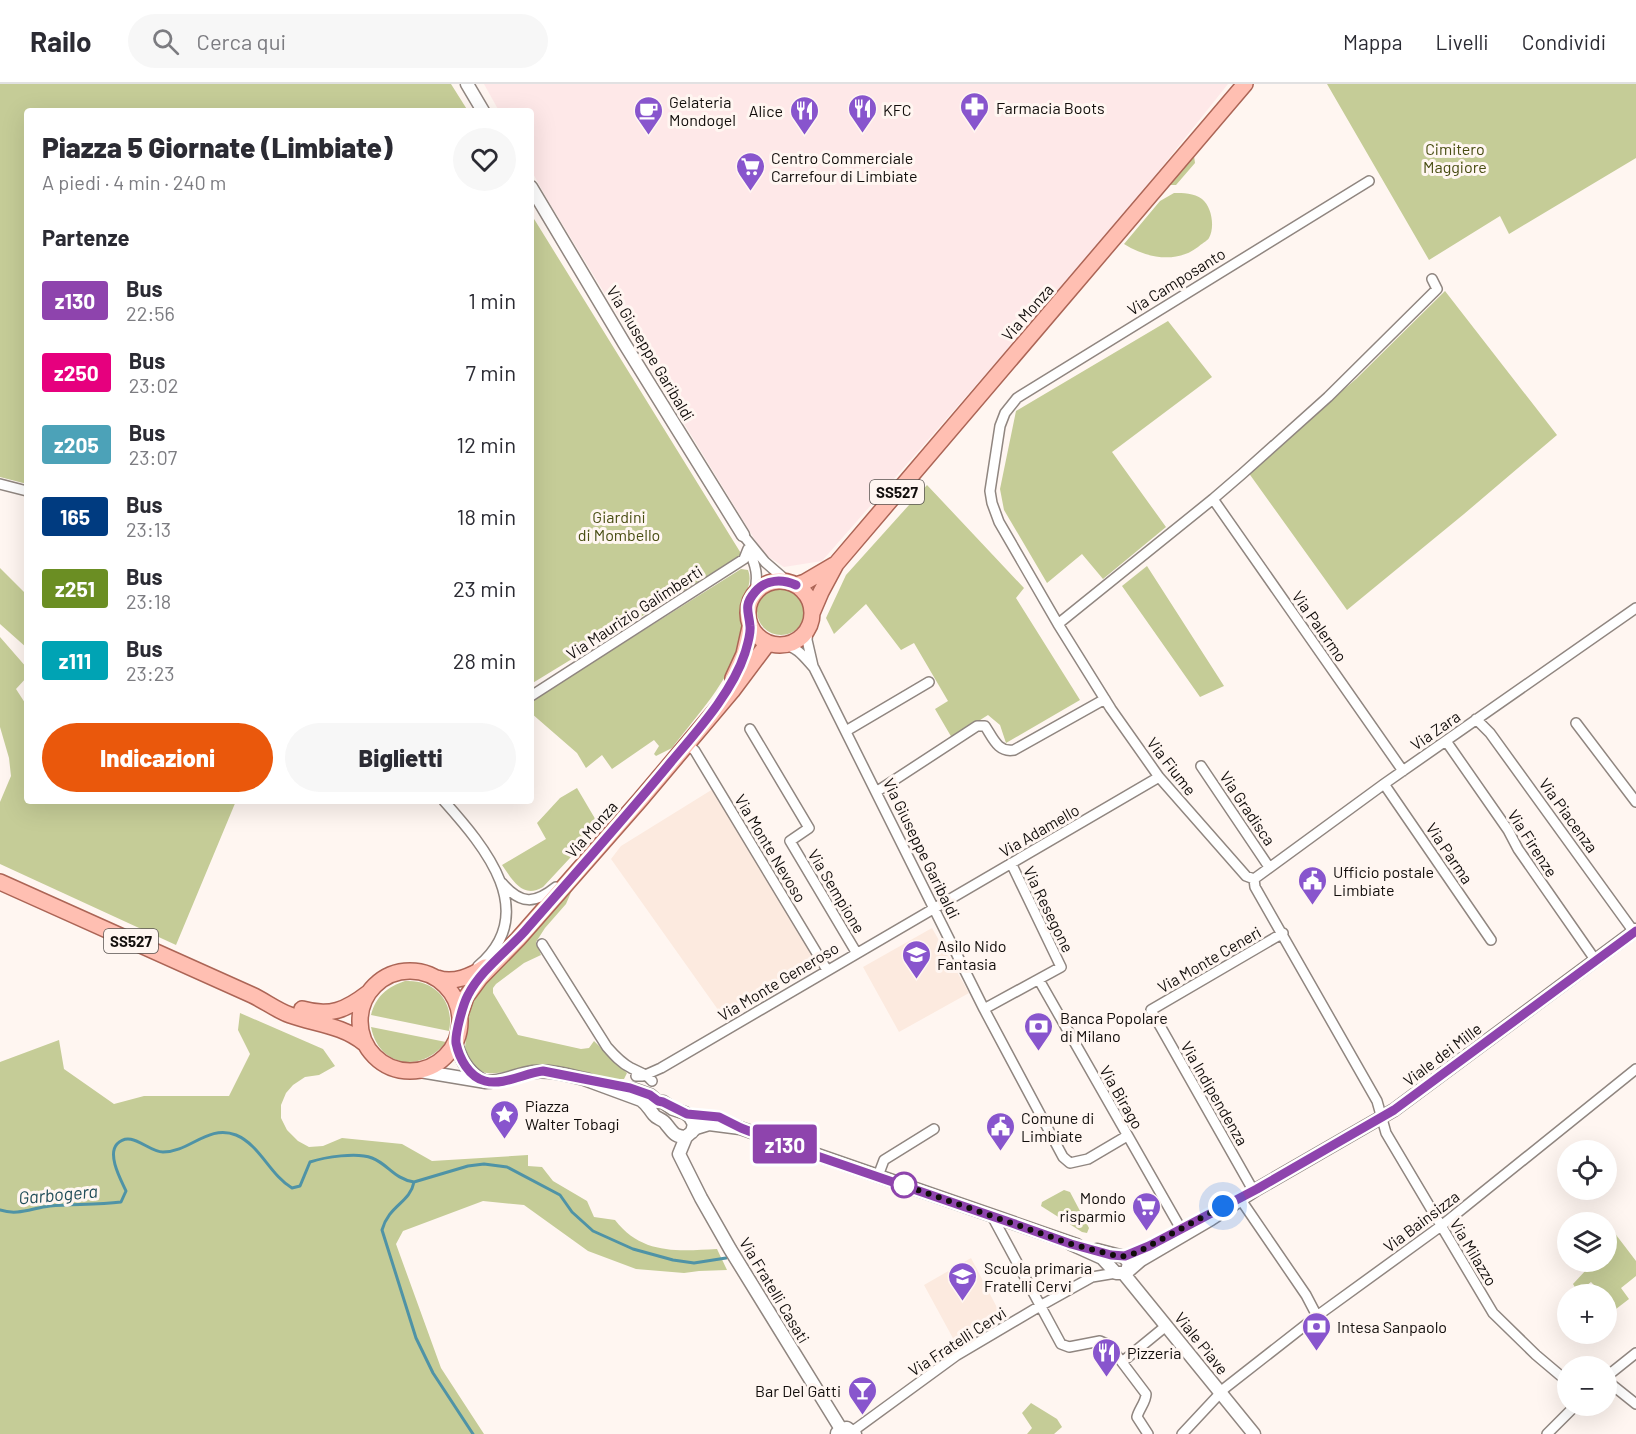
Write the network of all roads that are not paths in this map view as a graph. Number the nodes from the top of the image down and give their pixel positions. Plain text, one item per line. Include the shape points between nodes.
1 (467, 84) edge
2 (1245, 84) edge
3 (481, 108) edge
4 (1369, 181) dead end
5 (534, 193) edge
6 (1432, 279) dead end
7 (1005, 413) joint
8 (0, 484) edge
9 (24, 490) edge
10 (1213, 499) junction
11 (743, 535) junction
12 (748, 549) junction
13 (836, 564) junction
14 (792, 583) junction
15 (754, 594) junction
16 (1636, 608) edge
17 (812, 613) junction
18 (1058, 624) junction
19 (750, 627) junction
20 (808, 629) junction
21 (776, 644) junction
22 (814, 668) junction
23 (929, 682) dead end
24 (534, 694) edge
25 (1105, 699) junction
26 (1476, 719) junction
27 (705, 721) junction
28 (1576, 723) dead end
29 (750, 729) dead end
30 (846, 731) junction
31 (1446, 741) junction
32 (687, 743) junction
33 (1201, 766) dead end
34 (1403, 771) junction
35 (1159, 777) junction
36 (1384, 783) junction
37 (876, 792) junction
38 (1636, 802) edge
39 (447, 804) edge
40 (1011, 863) junction
41 (584, 865) junction
42 (1269, 867) junction
43 (1254, 879) junction
44 (501, 881) junction
45 (0, 882) edge
46 (933, 908) junction
47 (1635, 931) edge
48 (1283, 933) junction
49 (1491, 940) dead end
50 (542, 944) dead end
51 (856, 952) junction
52 (500, 956) junction
53 (1596, 961) junction
54 (827, 970) junction
55 (428, 974) junction
56 (467, 976) junction
57 (1039, 980) junction
58 (372, 989) junction
59 (261, 999) junction
60 (984, 1009) junction
61 (1151, 1011) joint
62 (460, 1014) junction
63 (455, 1040) junction
64 (364, 1043) junction
65 (630, 1068) junction
66 (1636, 1069) edge
67 (414, 1070) junction
68 (636, 1076) junction
69 (584, 1078) junction
70 (649, 1078) junction
71 (486, 1082) junction
72 (630, 1088) junction
73 (659, 1105) junction
74 (687, 1114) junction
75 (1381, 1118) junction
76 (741, 1128) junction
77 (934, 1129) dead end
78 (673, 1133) junction
79 (689, 1135) junction
80 (1127, 1136) junction
81 (684, 1166) junction
82 (853, 1168) junction
83 (878, 1176) junction
84 (1255, 1190) junction
85 (1241, 1200) junction
86 (955, 1203) junction
87 (992, 1216) junction
88 (1441, 1226) junction
89 (1181, 1228) junction
90 (1071, 1244) junction
91 (1121, 1257) junction
92 (1120, 1271) junction
93 (1040, 1306) junction
94 (1317, 1316) junction
95 (1166, 1326) junction
96 (1636, 1353) edge
97 (1122, 1362) junction
98 (1617, 1369) edge
99 (1557, 1373) edge
100 (1617, 1388) edge
101 (1220, 1392) junction
102 (1636, 1404) edge
103 (1565, 1416) edge
104 (846, 1432) edge
105 (1148, 1434) edge
106 (1182, 1434) edge
107 (1254, 1434) edge
108 (1546, 1434) edge

1 - 3 street
2 - 13 main road, Via Monza / SS527
4 - 7 street, Via Camposanto via 1022,394
5 - 11 street, Via Giuseppe Garibaldi
6 - 10 street via 1437,289 1328,398
7 - 18 street, Via Fiume via 993,468 992,503
8 - 9 street
10 - 18 street
10 - 34 street, Via Palermo
11 - 12 street, Via Giuseppe Garibaldi
11 - 14 street, Via Giuseppe Garibaldi via 765,562
12 - 15 street, Via Giuseppe Garibaldi via 757,573
12 - 24 street, Via Maurizio Galimberti via 744,559
13 - 14 main road, Via Monza / SS527 via 806,582
13 - 17 main road, Via Monza / SS527
14 - 15 main road via 770,582
14 - 17 main road via 809,599
15 - 19 main road via 747,609
16 - 26 street, Via Zara
17 - 20 main road
18 - 25 street, Via Fiume
19 - 21 main road via 758,637
19 - 27 main road, Via Monza / SS527 via 739,666
20 - 21 main road via 797,640
20 - 22 street, Via Giuseppe Garibaldi
21 - 22 street, Via Giuseppe Garibaldi via 797,651
21 - 27 main road, Via Monza / SS527
22 - 30 street, Via Giuseppe Garibaldi
23 - 30 street
25 - 35 street, Via Fiume
25 - 37 street via 1014,750 1000,749 985,726 977,726
26 - 31 street, Via Zara
26 - 47 street, Via Piacenza
27 - 32 main road, Via Monza / SS527
28 - 38 street
29 - 51 street, Via Sempione via 809,828 790,841
30 - 37 street, Via Giuseppe Garibaldi
31 - 34 street, Via Zara
31 - 53 street, Via Firenze
32 - 41 main road, Via Monza / SS527
32 - 54 street, Via Monte Nevoso
33 - 42 street, Via Gradisca
34 - 36 street, Via Zara
35 - 40 street, Via Adamello
35 - 43 street, Via Fiume via 1246,876
36 - 42 street, Via Zara
36 - 49 street, Via Parma
37 - 46 street, Via Giuseppe Garibaldi
39 - 44 street via 482,846
40 - 46 street, Via Adamello
40 - 57 street, Via Resegone via 1061,967
41 - 44 street via 538,899 518,897
41 - 52 main road, Via Monza / SS527
42 - 43 street, Via Zara
43 - 48 street, Via Fiume
44 - 56 street via 506,910 501,942
45 - 59 main road, SS527
46 - 51 street, Via Monte Generoso
46 - 60 street, Via Giuseppe Garibaldi
47 - 53 street, Viale dei Mille
48 - 61 street, Via Monte Ceneri
48 - 75 street, Via Fiume via 1377,1101
50 - 65 street via 607,1047
51 - 54 street, Via Monte Generoso
52 - 56 main road, Via Monza / SS527
52 - 62 main road, Via Monza / SS527 via 473,987
53 - 75 street, Viale dei Mille
54 - 70 street, Via Monte Generoso
55 - 56 main road, Via Monza / SS527 via 443,980
55 - 58 main road, SS527 via 401,972
55 - 62 main road via 450,989
57 - 60 street
57 - 80 street, Via Birago
58 - 59 main road, SS527 via 351,1007 327,1012
58 - 64 main road via 362,1005
59 - 64 main road, SS527 via 289,1015 351,1033
60 - 80 street, Via Giuseppe Garibaldi via 1063,1158 1073,1164 1088,1159
61 - 84 street, Via Indipendenza
62 - 63 main road, SS527
63 - 67 main road, SS527 via 450,1051 435,1064
63 - 71 street via 464,1064
64 - 67 main road, SS527 via 385,1064
65 - 68 street
65 - 70 street
66 - 88 street, Via Bainsizza
67 - 71 street
68 - 70 street, Via Monte Generoso
68 - 72 street
69 - 71 street via 543,1071
69 - 72 street
69 - 73 street
70 - 73 street
72 - 73 street via 650,1095
73 - 74 street
73 - 78 street via 655,1116 666,1122
74 - 76 street via 719,1117
74 - 79 street via 694,1124
75 - 84 street, Viale dei Mille
75 - 88 street, Via Milazzo
76 - 79 street via 709,1124
76 - 82 street
77 - 83 street via 884,1160
78 - 79 street
78 - 81 street, Via Fratelli Casati via 673,1146
79 - 81 street via 679,1154
80 - 89 street, Via Birago
81 - 104 street, Via Fratelli Casati via 730,1249
82 - 83 street
82 - 86 street via 884,1185 932,1202
83 - 86 street
84 - 85 street, Viale dei Mille
84 - 89 street, Viale dei Mille
85 - 92 street, Viale dei Mille
85 - 94 street
86 - 87 street
87 - 90 street
87 - 93 street
88 - 94 street, Via Bainsizza
88 - 99 street, Via Milazzo via 1493,1312
89 - 91 street, Viale dei Mille
90 - 91 street
90 - 92 street
91 - 92 street via 1128,1262
92 - 93 street, Via Fratelli Cervi via 1092,1277
92 - 95 street, Viale Piave
93 - 97 street via 1061,1344 1105,1342
93 - 104 street, Via Fratelli Cervi via 957,1355
94 - 101 street, Via Bainsizza
95 - 97 street
95 - 101 street, Viale Piave
96 - 98 street
97 - 105 street via 1146,1394 1137,1417
100 - 102 street
101 - 106 street, Via Bainsizza
101 - 107 street, Viale Piave
103 - 108 street

